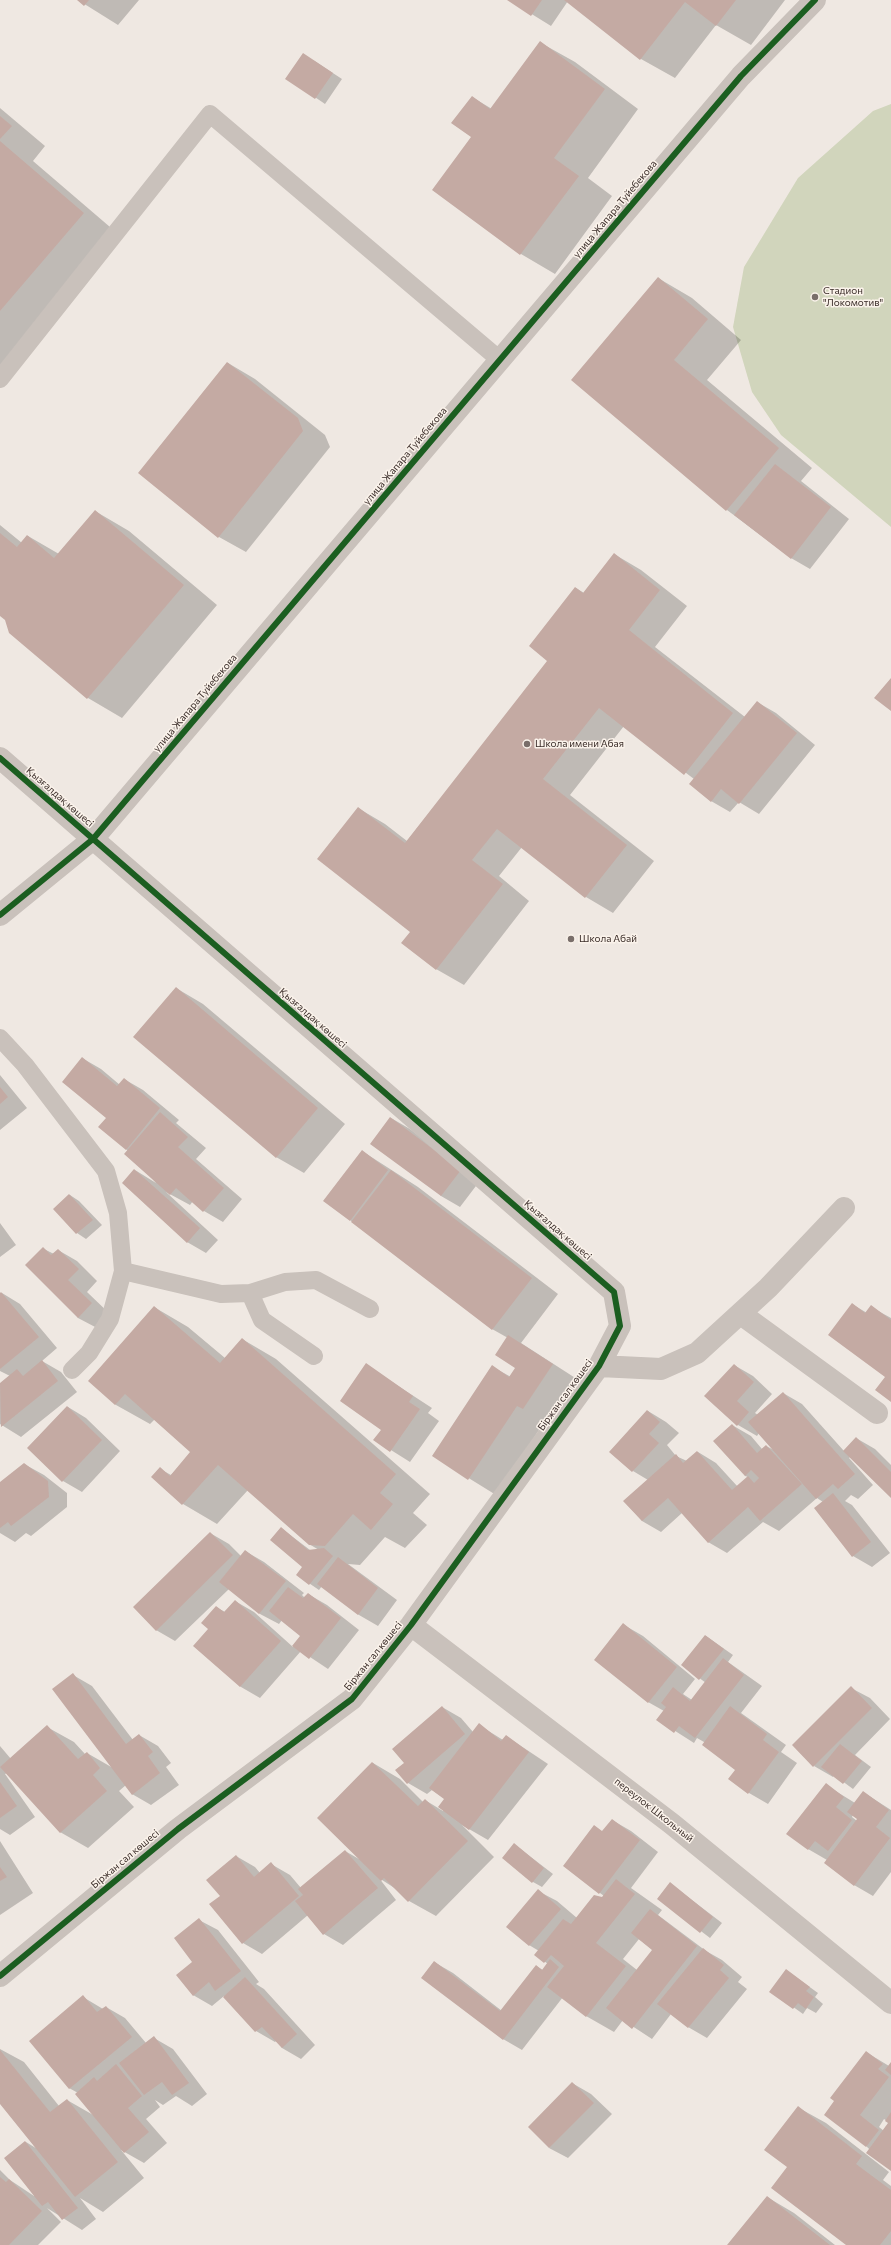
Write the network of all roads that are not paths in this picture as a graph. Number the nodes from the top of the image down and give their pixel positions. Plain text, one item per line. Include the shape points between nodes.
1 (815, 0) edge
2 (500, 360) junction
3 (0, 379) edge
4 (0, 758) edge
5 (93, 839) junction
6 (0, 915) edge
7 (0, 1038) edge
8 (844, 1208) dead end
9 (123, 1271) junction
10 (614, 1292) joint
11 (250, 1293) junction
12 (370, 1308) dead end
13 (741, 1314) junction
14 (314, 1356) dead end
15 (599, 1366) junction
16 (72, 1370) dead end
17 (877, 1413) dead end
18 (411, 1625) junction
19 (0, 1976) edge
20 (891, 2003) edge

1 - 2 street, улица Жапара Туйебекова via 741,76
2 - 3 lane via 210,114
2 - 5 street, улица Жапара Туйебекова
4 - 5 street, Қызғалдақ көшесі
5 - 6 street, улица Жапара Туйебекова
5 - 10 street, Қызғалдақ көшесі
7 - 9 lane via 25,1065 106,1171 118,1214
8 - 13 street
9 - 11 lane via 221,1294
9 - 16 lane via 110,1319 89,1353
10 - 15 street, Біржан сал көшесі via 620,1326
11 - 12 lane via 286,1282 316,1280
11 - 14 lane via 262,1320
13 - 15 street via 697,1353 661,1369
13 - 17 street
15 - 18 street, Біржан сал көшесі
18 - 19 street, Біржан сал көшесі via 352,1699 178,1829
18 - 20 street, переулок Школьный via 672,1824

